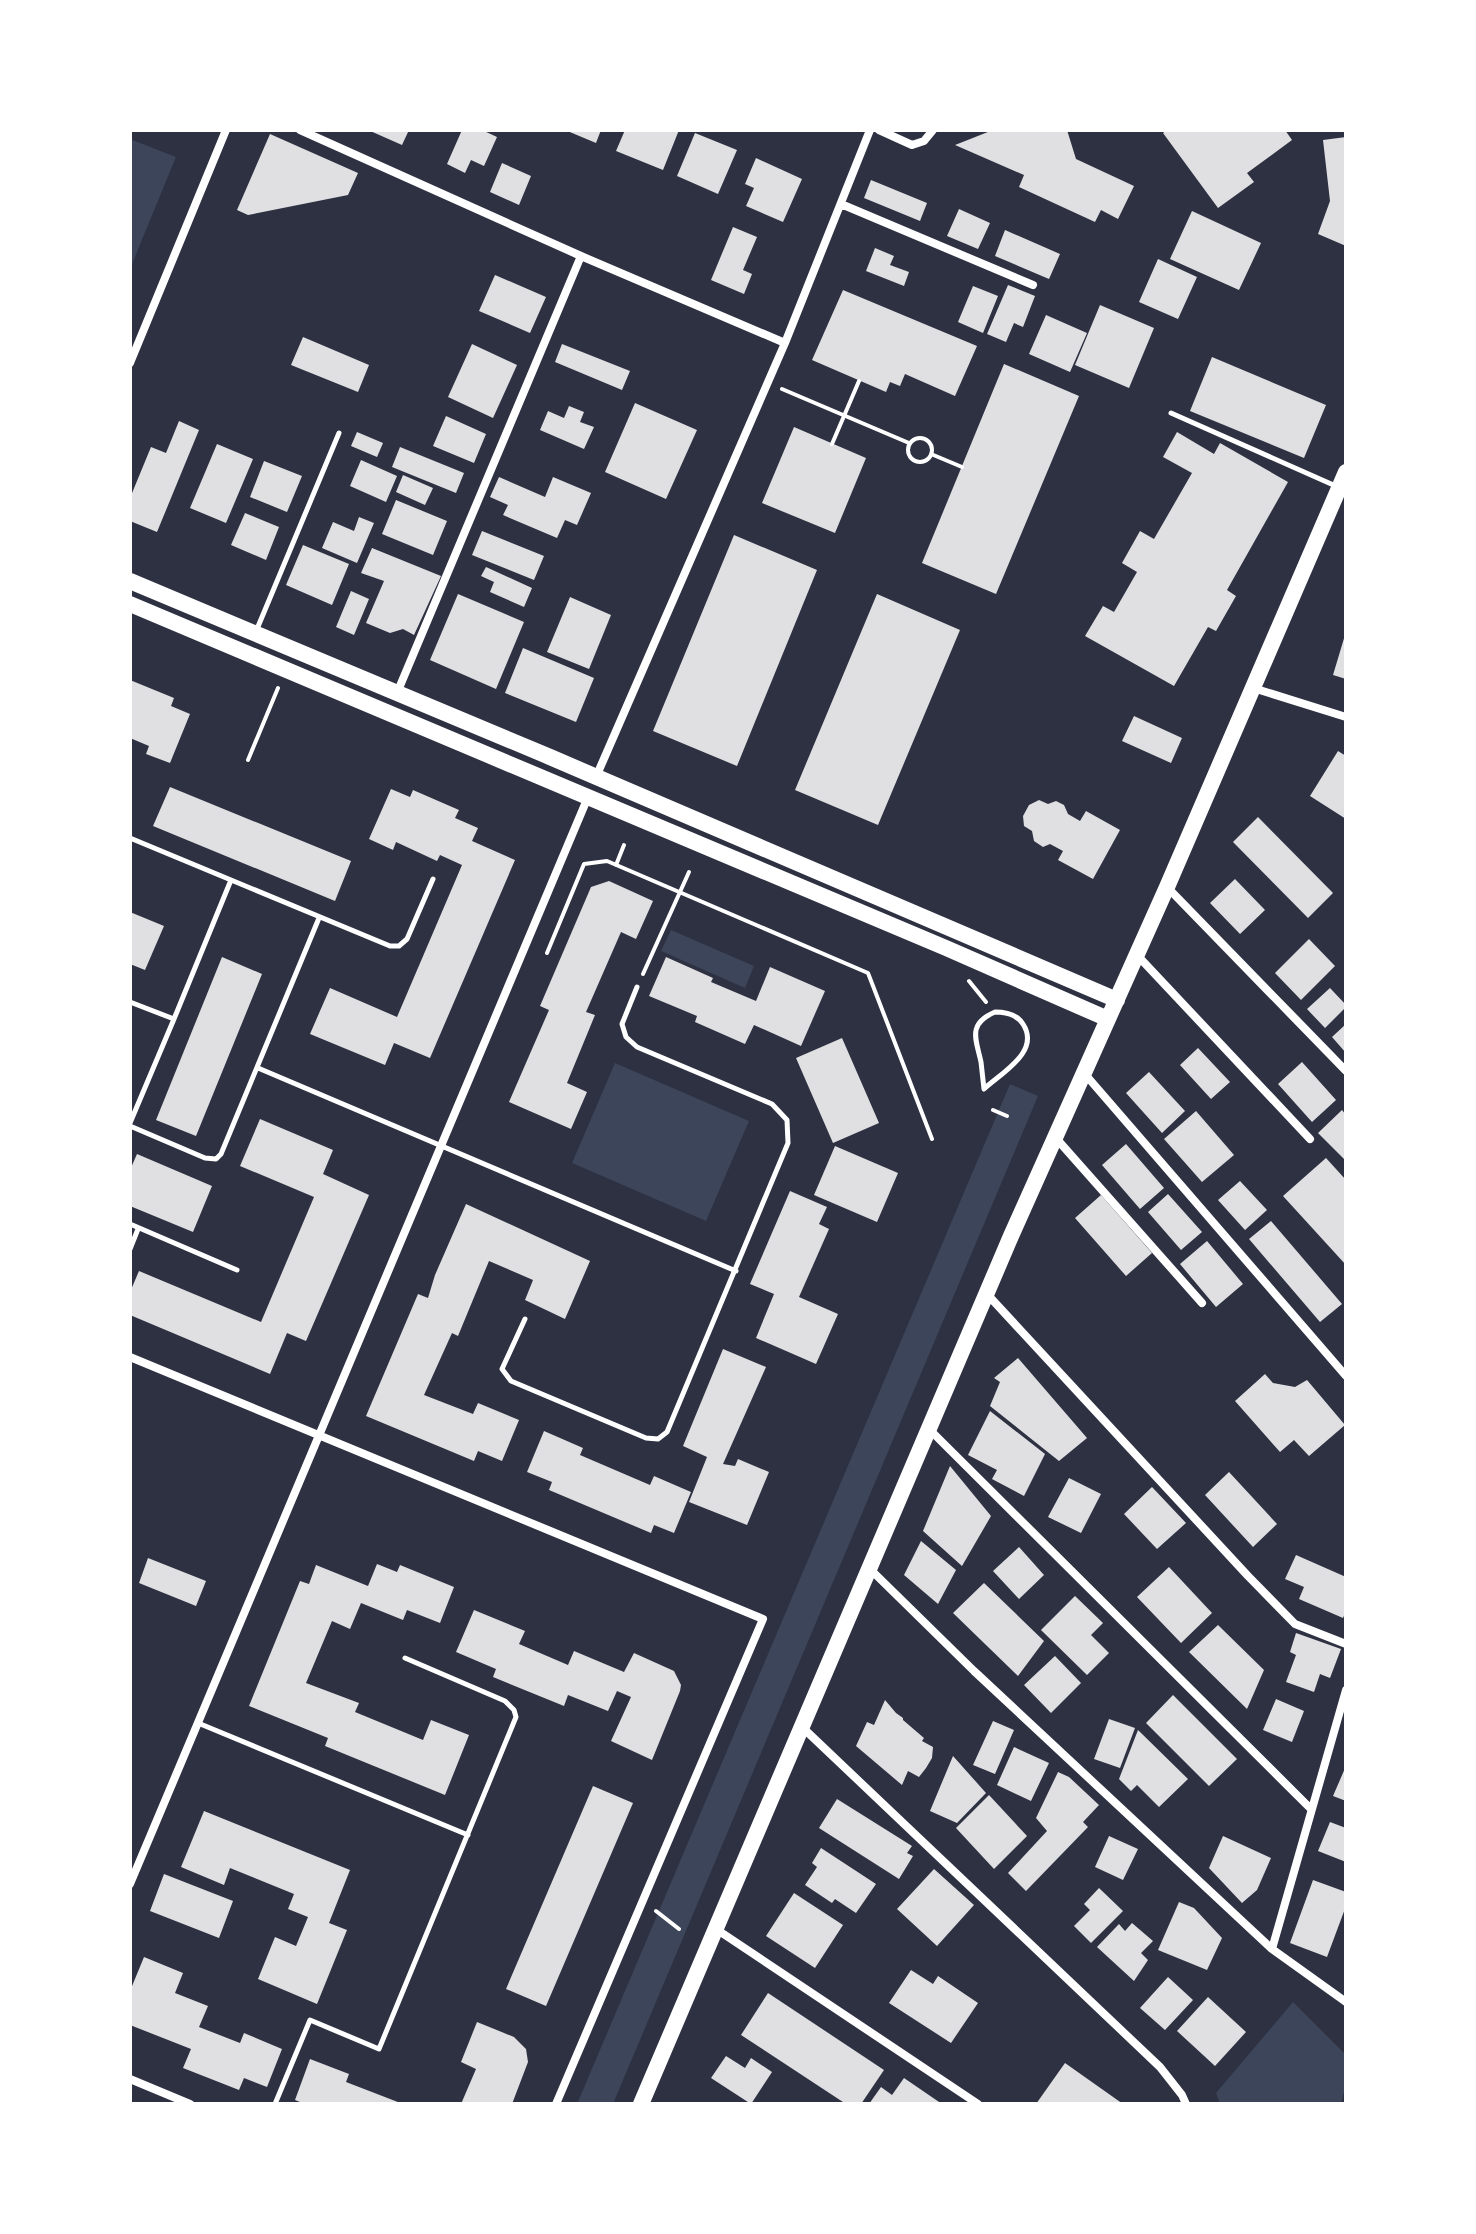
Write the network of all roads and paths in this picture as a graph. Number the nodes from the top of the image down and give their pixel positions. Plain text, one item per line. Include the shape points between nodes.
1 (226, 130) edge
2 (300, 130) edge
3 (870, 130) edge
4 (879, 130) edge
5 (933, 130) edge
6 (841, 204) junction
7 (581, 256) junction
8 (1033, 285) dead end
9 (785, 343) junction
10 (130, 363) edge
11 (859, 381) dead end
12 (768, 383) junction
13 (1171, 413) dead end
14 (844, 416) junction
15 (339, 433) dead end
16 (909, 443) junction
17 (832, 444) dead end
18 (931, 454) junction
19 (962, 467) dead end
20 (1343, 480) edge
21 (130, 581) edge
22 (130, 604) edge
23 (256, 634) junction
24 (280, 683) dead end
25 (1252, 688) junction
26 (396, 694) junction
27 (1346, 717) edge
28 (248, 760) dead end
29 (596, 777) junction
30 (589, 797) junction
31 (130, 838) edge
32 (624, 845) dead end
33 (616, 865) junction
34 (689, 872) dead end
35 (433, 879) dead end
36 (231, 880) junction
37 (1167, 887) junction
38 (680, 892) junction
39 (319, 918) junction
40 (547, 953) dead end
41 (1137, 955) junction
42 (637, 987) joint
43 (1117, 1000) junction
44 (130, 1002) edge
45 (174, 1019) junction
46 (1108, 1019) junction
47 (258, 1068) junction
48 (1346, 1071) edge
49 (1084, 1073) junction
50 (984, 1089) joint
51 (993, 1110) dead end
52 (1007, 1116) dead end
53 (130, 1125) edge
54 (1055, 1137) junction
55 (932, 1139) dead end
56 (1310, 1139) dead end
57 (442, 1146) junction
58 (130, 1224) edge
59 (138, 1229) junction
60 (130, 1249) edge
61 (237, 1270) dead end
62 (736, 1271) junction
63 (987, 1294) junction
64 (1202, 1303) dead end
65 (525, 1319) dead end
66 (130, 1357) edge
67 (1346, 1376) edge
68 (929, 1428) junction
69 (319, 1435) junction
70 (869, 1569) junction
71 (1346, 1644) edge
72 (405, 1658) dead end
73 (1346, 1690) edge
74 (198, 1723) junction
75 (801, 1727) junction
76 (1311, 1809) junction
77 (468, 1835) junction
78 (130, 1884) edge
79 (643, 1900) junction
80 (679, 1929) dead end
81 (715, 1929) junction
82 (1272, 1949) junction
83 (1346, 2002) edge
84 (130, 2079) edge
85 (648, 2101) edge
86 (190, 2104) edge
87 (275, 2104) edge
88 (556, 2104) edge
89 (978, 2104) edge
90 (1186, 2104) edge

1 - 10 street
2 - 7 street
3 - 6 street
4 - 5 street via 912,145
6 - 8 street
6 - 9 street
7 - 9 street
7 - 26 street
9 - 12 street
11 - 14 path
12 - 14 path
12 - 29 street
13 - 20 lane
14 - 16 path
14 - 17 path
15 - 23 lane
16 - 18 path via 926,439
16 - 18 path via 913,461 925,461
18 - 19 path
20 - 25 main road
21 - 23 main road
22 - 30 main road
23 - 26 main road
24 - 28 path
25 - 27 street
25 - 37 main road
26 - 29 main road
29 - 43 main road
30 - 46 main road
30 - 57 street
31 - 36 lane
32 - 33 path
33 - 38 path
33 - 40 path via 584,864
34 - 38 path
35 - 39 lane via 399,946
36 - 39 lane
36 - 45 lane
37 - 41 main road
37 - 48 street
38 - 42 path
38 - 55 path via 868,973
39 - 47 lane
41 - 43 main road
41 - 56 street
42 - 62 lane via 622,1024 637,1047 772,1104 787,1120 788,1143
43 - 46 main road
44 - 45 lane
45 - 53 lane
46 - 49 main road
47 - 53 lane via 216,1159
47 - 57 lane
49 - 54 main road
49 - 67 street
50 - 50 lane via 1026,1050 1024,1024 1011,1014 995,1012 976,1030
51 - 52 path
54 - 63 main road
54 - 64 street
57 - 62 lane
57 - 69 street
58 - 59 lane
59 - 60 lane
59 - 61 lane
62 - 65 lane via 667,1432 658,1439 511,1381 502,1369
63 - 68 main road
63 - 71 street via 1295,1624
66 - 69 street
68 - 70 main road
68 - 76 street
69 - 74 street
69 - 79 street via 763,1619
70 - 75 main road
70 - 82 street
72 - 77 lane via 505,1701 514,1710 513,1728
73 - 76 street
74 - 77 lane
74 - 78 street
75 - 81 main road
75 - 90 street via 1160,2067
76 - 82 street
77 - 87 lane via 379,2049 310,2020
79 - 80 path
79 - 88 street
81 - 85 main road
81 - 89 street
82 - 83 street
84 - 86 street

